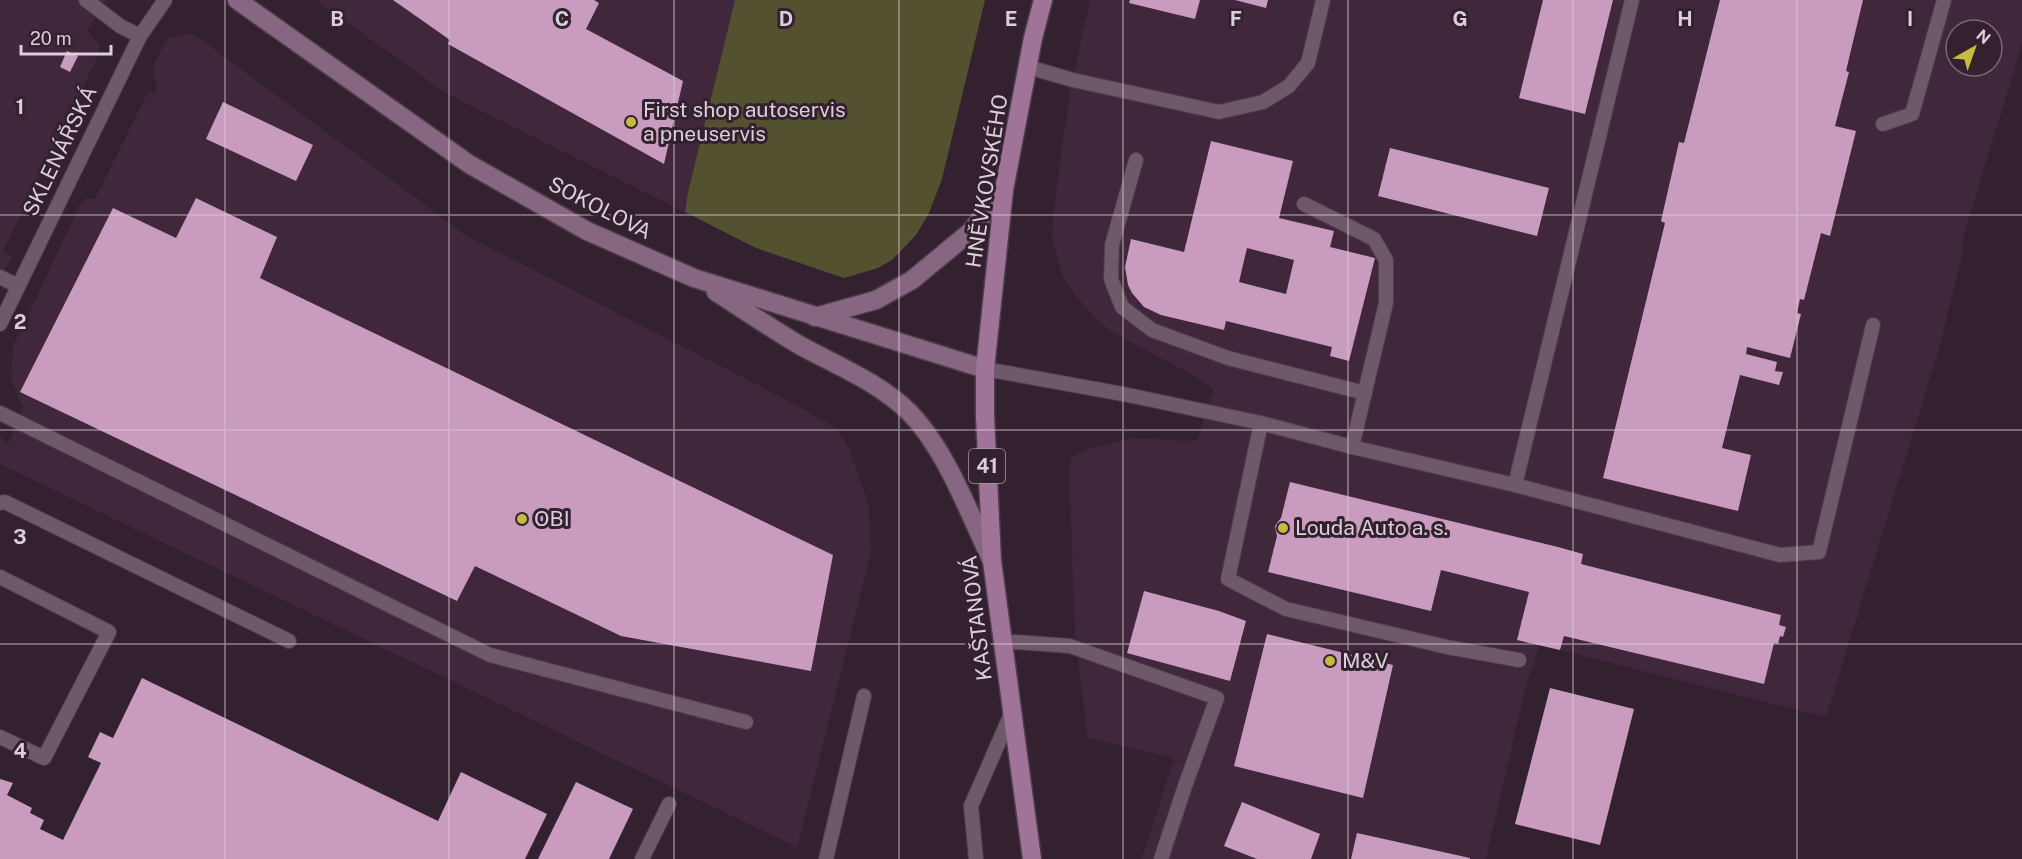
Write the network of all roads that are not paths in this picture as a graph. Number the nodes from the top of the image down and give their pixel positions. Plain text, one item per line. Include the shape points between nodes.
1 (86, 0) edge
2 (165, 0) edge
3 (1043, 0) edge
4 (1323, 0) edge
5 (1632, 0) edge
6 (1944, 0) edge
7 (249, 4) edge
8 (140, 36) junction
9 (1028, 67) junction
10 (1883, 124) dead end
11 (1136, 160) dead end
12 (1004, 190) junction
13 (1304, 204) dead end
14 (0, 277) edge
15 (694, 278) junction
16 (18, 286) junction
17 (815, 317) junction
18 (0, 324) edge
19 (1873, 325) dead end
20 (985, 369) junction
21 (1365, 393) junction
22 (0, 413) edge
23 (1261, 423) junction
24 (1352, 447) junction
25 (1515, 484) junction
26 (0, 503) edge
27 (992, 561) junction
28 (0, 577) edge
29 (290, 641) dead end
30 (1001, 641) junction
31 (1519, 660) dead end
32 (864, 696) dead end
33 (1011, 714) junction
34 (746, 722) dead end
35 (0, 737) edge
36 (669, 804) dead end
37 (642, 859) edge
38 (826, 859) edge
39 (976, 859) edge
40 (1032, 859) edge
41 (1161, 859) edge

1 - 8 lane
2 - 8 lane, SKLENÁŘSKÁ
3 - 9 main road, HNĚVKOVSKÉHO / 41
4 - 9 lane via 1308,63 1289,86 1263,102 1219,112
5 - 25 lane
6 - 10 lane via 1912,114
7 - 15 street, SOKOLOVA via 469,164 587,231
8 - 16 lane, SKLENÁŘSKÁ
9 - 12 main road, HNĚVKOVSKÉHO / 41
11 - 21 lane via 1112,245 1111,279 1122,307 1152,330 1227,358
12 - 17 street via 970,232 912,280 876,300
12 - 20 main road, HNĚVKOVSKÉHO / 41
13 - 21 lane via 1374,239 1386,260 1386,303
14 - 16 lane
15 - 17 street, SOKOLOVA
15 - 27 street via 880,390 910,413 943,458
16 - 18 lane, SKLENÁŘSKÁ
17 - 20 street, SOKOLOVA
19 - 25 lane via 1819,552 1780,555
20 - 23 lane
20 - 27 main road, KAŠTANOVÁ / 41
21 - 24 lane
22 - 34 lane via 490,655
23 - 24 lane
23 - 31 lane via 1228,579 1286,609
24 - 25 lane
26 - 29 lane via 5,502
27 - 30 main road, KAŠTANOVÁ / 41
28 - 35 lane via 109,633 44,758
30 - 33 main road, KAŠTANOVÁ / 41
30 - 41 lane via 1070,646 1218,699
32 - 38 lane
33 - 39 lane via 971,806
33 - 40 main road, KAŠTANOVÁ / 41
36 - 37 lane

